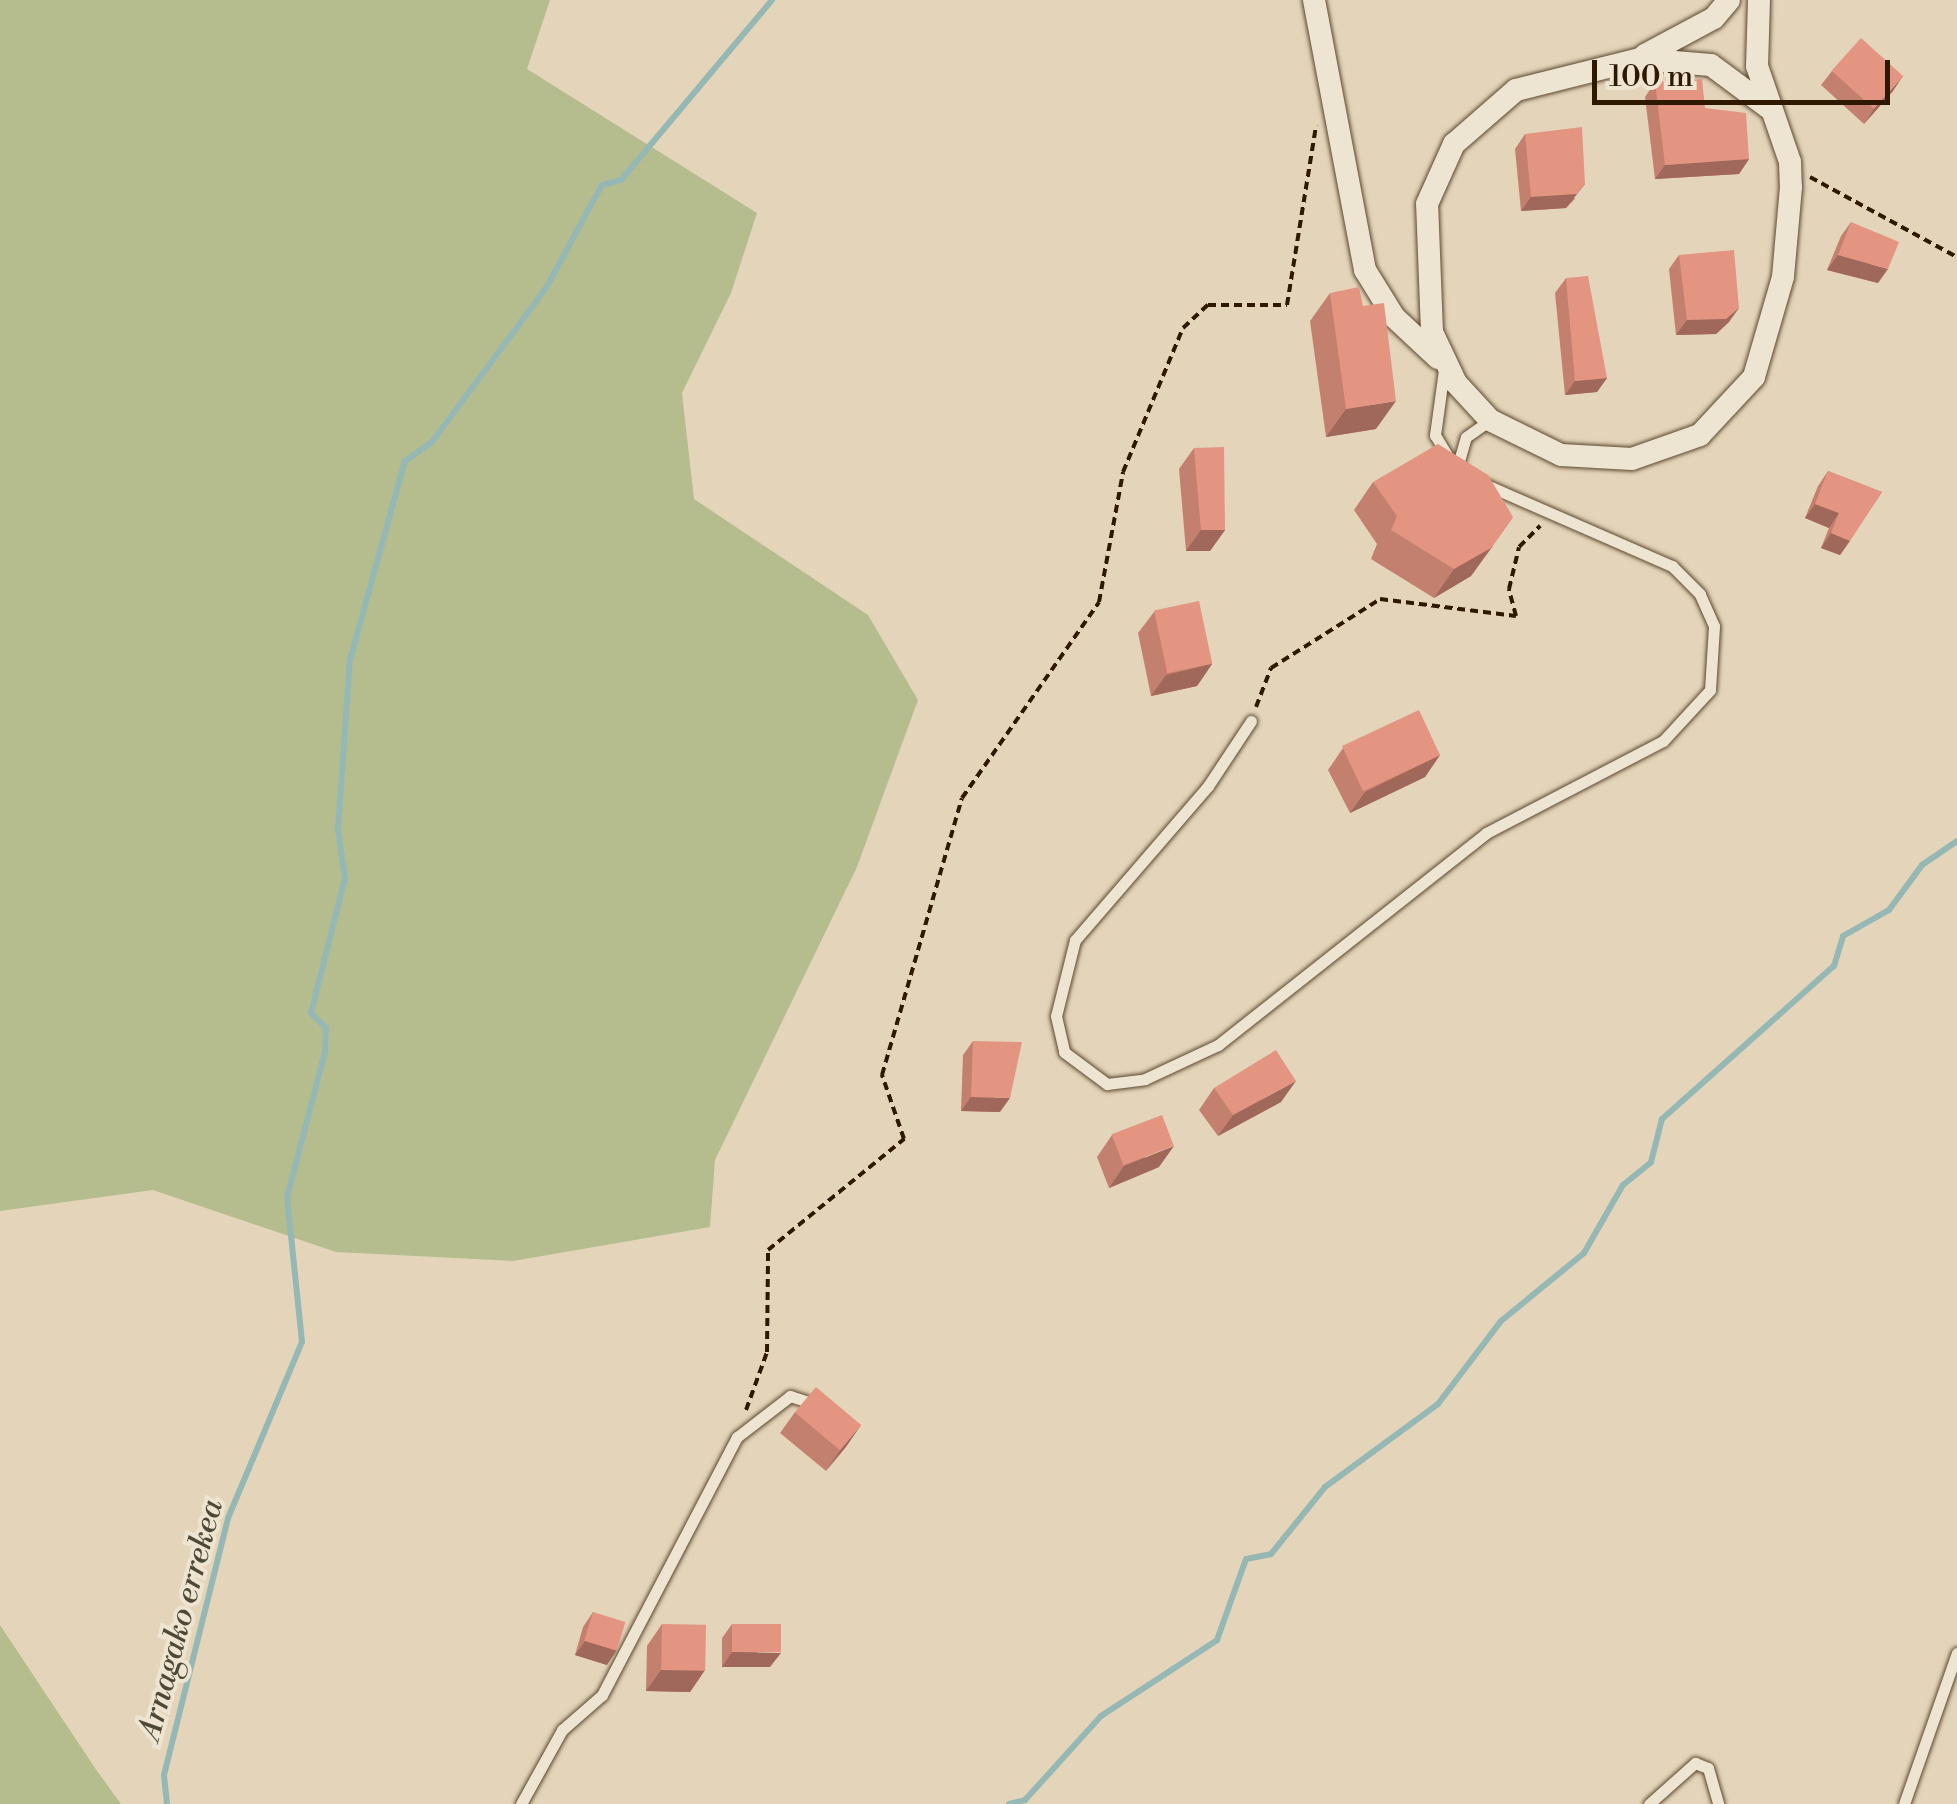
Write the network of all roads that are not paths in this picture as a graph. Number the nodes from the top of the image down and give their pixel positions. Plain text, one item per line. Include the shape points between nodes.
1 (1314, 0) edge
2 (1729, 0) edge
3 (1759, 0) edge
4 (1639, 58) junction
5 (1769, 108) junction
6 (1377, 296) junction
7 (1428, 298) junction
8 (1443, 362) junction
9 (1490, 420) junction
10 (1457, 468) junction
11 (1251, 721) road end
12 (830, 1417) edge
13 (1957, 1653) edge
14 (521, 1804) edge
15 (1649, 1804) edge
16 (1718, 1804) edge
17 (1904, 1804) edge

1 - 6 street via 1327,92
2 - 4 street via 1714,18
3 - 5 street via 1757,66
4 - 5 street via 1711,65
4 - 7 street via 1516,90 1454,144 1427,204
5 - 9 street via 1790,162 1775,314 1754,377 1721,419 1657,454 1608,462 1540,448
6 - 7 street
6 - 8 street
7 - 8 street
8 - 9 street
8 - 10 lane via 1435,436
9 - 10 lane via 1466,438
10 - 11 lane via 1631,541 1700,594 1718,656 1690,718 1664,741 1486,833 1218,1045 1145,1080 1107,1084 1064,1052 1056,1016 1075,940 1208,786
12 - 14 lane via 809,1398 790,1396 737,1436 602,1695 562,1730
13 - 17 lane
15 - 16 lane via 1695,1762 1708,1768

